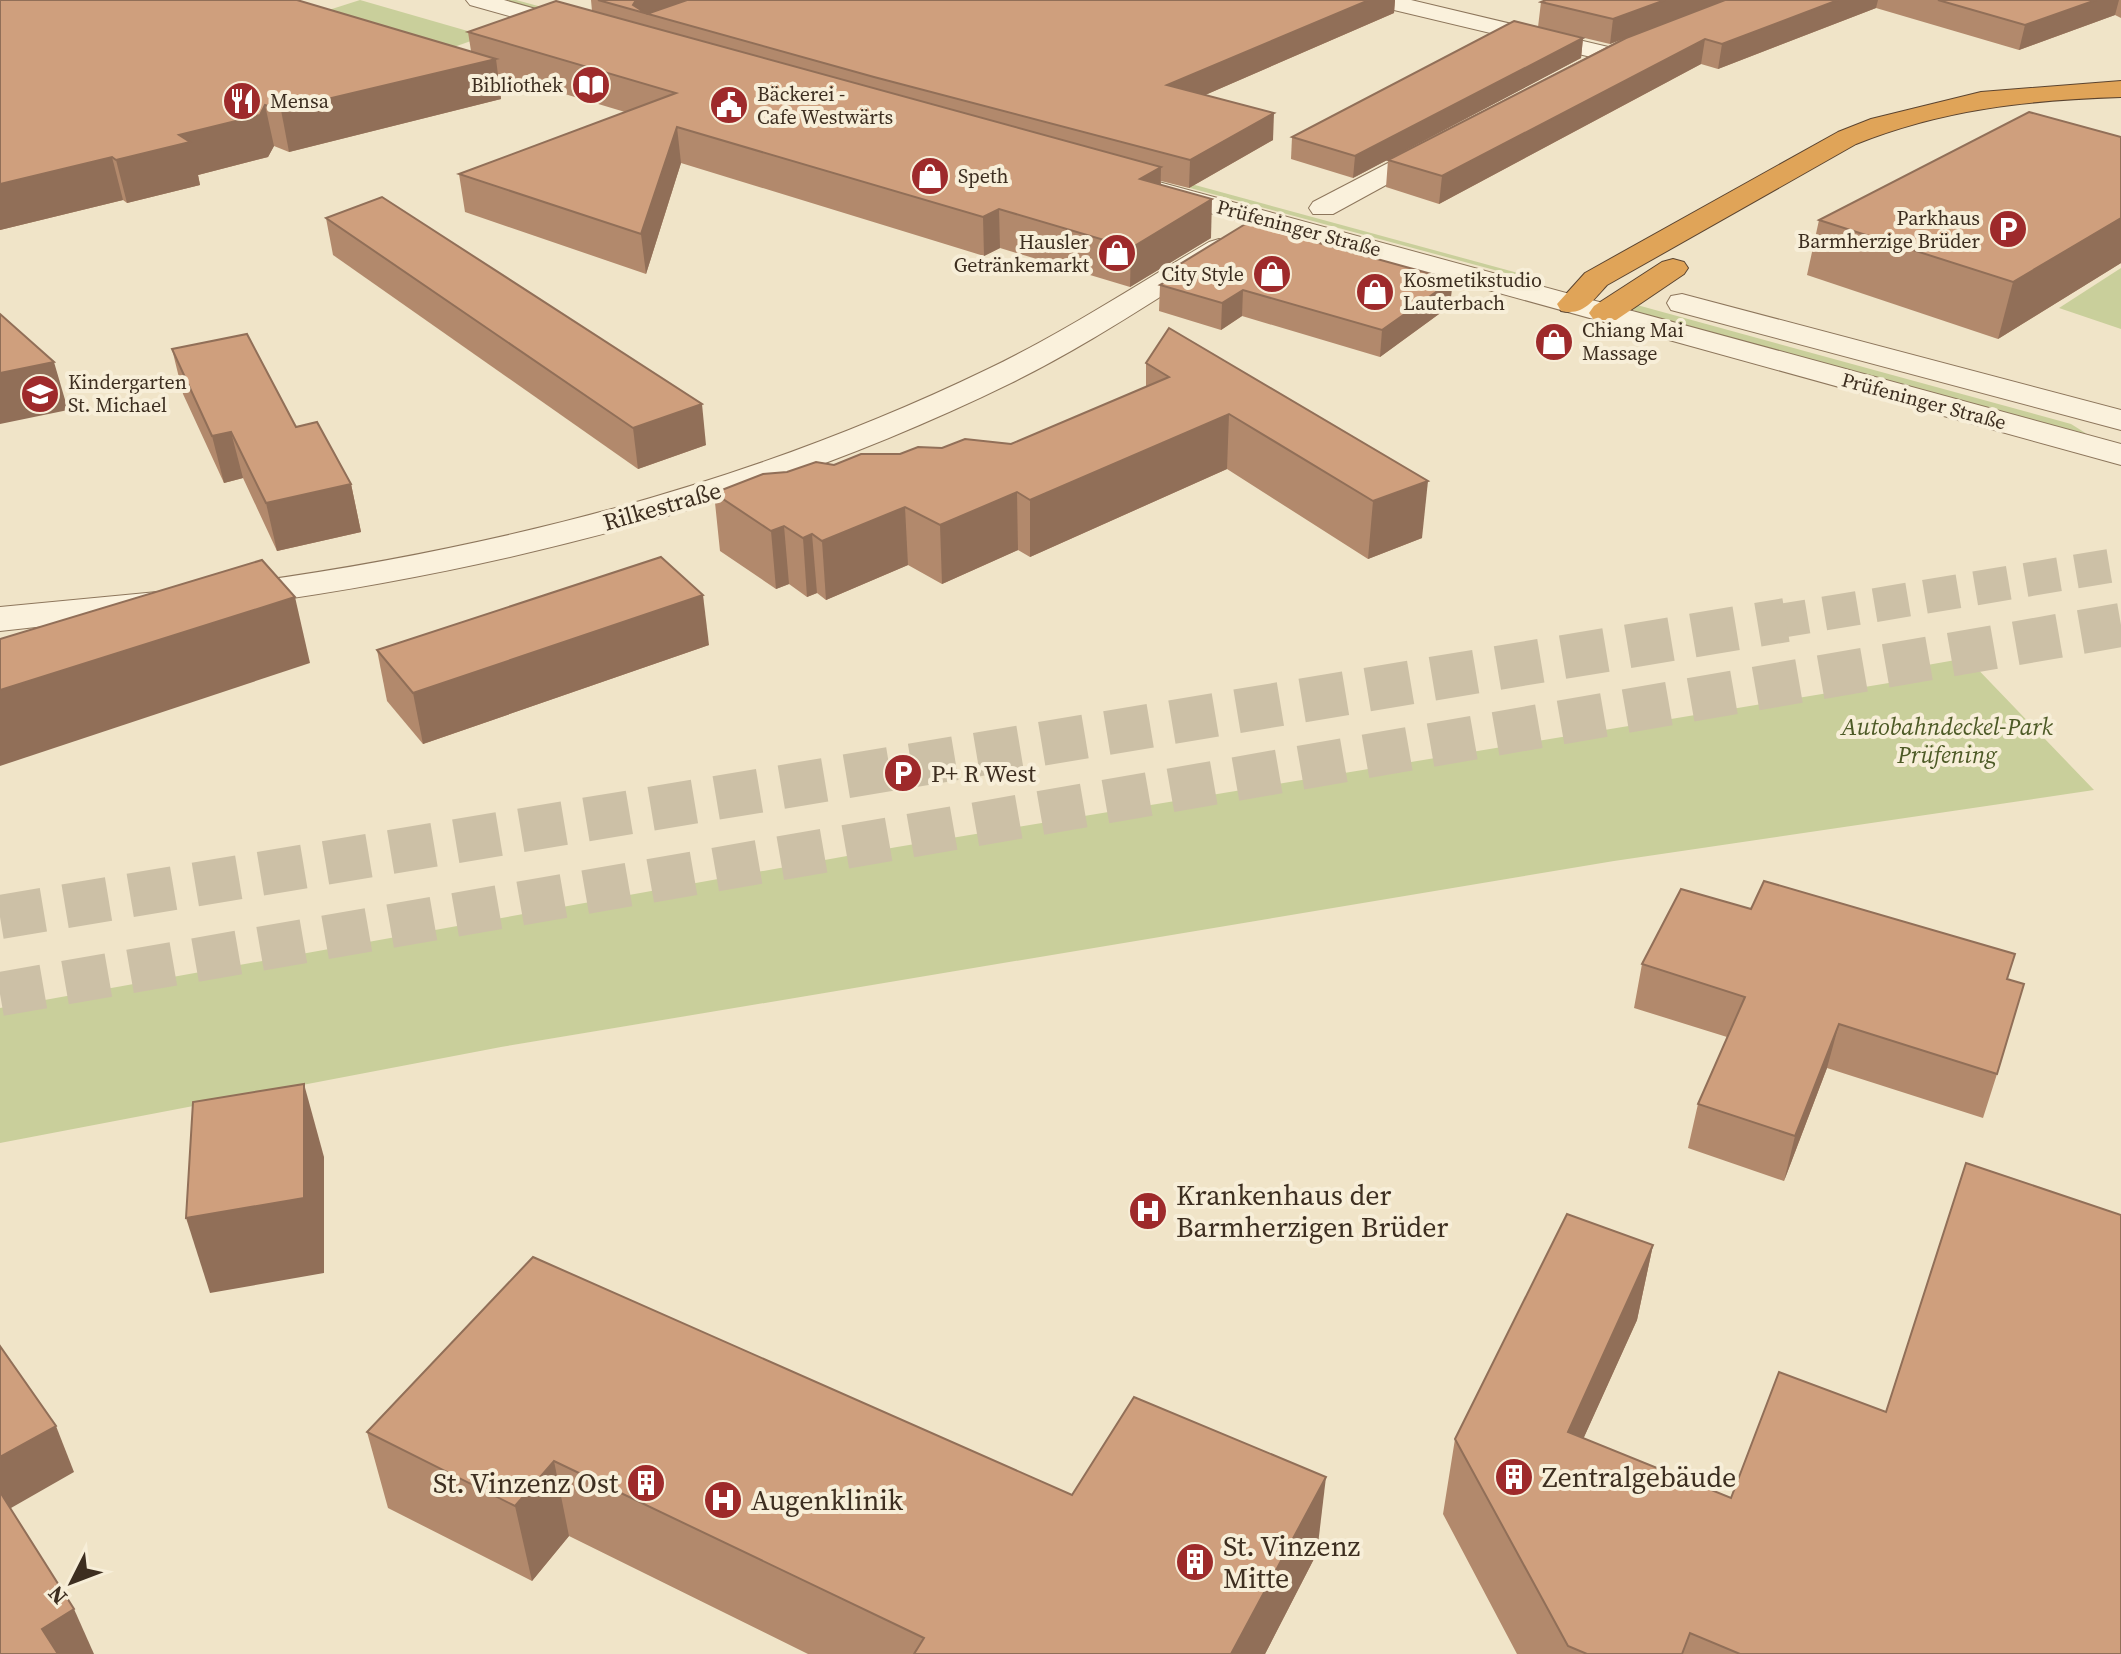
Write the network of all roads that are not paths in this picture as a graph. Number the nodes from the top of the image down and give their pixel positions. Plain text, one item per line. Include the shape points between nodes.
1 (478, 0) edge
2 (547, 0) edge
3 (1381, 0) edge
4 (1637, 45) edge
5 (1612, 55) junction
6 (1572, 75) edge
7 (2121, 89) edge
8 (2121, 103) edge
9 (1468, 128) edge
10 (1859, 162) dead end
11 (1153, 163) edge
12 (1121, 180) edge
13 (1323, 208) junction
14 (1267, 219) junction
15 (1365, 219) dead end
16 (1701, 253) dead end
17 (1560, 271) dead end
18 (1596, 279) junction
19 (1635, 290) junction
20 (1572, 304) junction
21 (1605, 313) junction
22 (2121, 420) edge
23 (2121, 455) edge
24 (0, 619) edge

1 - 2 street via 602,26
3 - 5 street
4 - 5 street
5 - 6 street
7 - 18 highway via 2000,95 1890,119
8 - 10 highway via 2007,110 1960,120 1917,132
9 - 13 street
11 - 13 street, Prüfeninger Straße
12 - 14 street, Prüfeninger Straße
13 - 15 street, Prüfeninger Straße
14 - 20 street, Prüfeninger Straße
14 - 24 street, Rilkestraße via 1001,376 825,453 671,506 488,551 297,587
16 - 19 highway
17 - 18 street, Prüfeninger Straße
18 - 19 street, Prüfeninger Straße
18 - 20 highway
19 - 21 highway
19 - 22 street, Prüfeninger Straße
20 - 21 street, Prüfeninger Straße
21 - 23 street, Prüfeninger Straße

